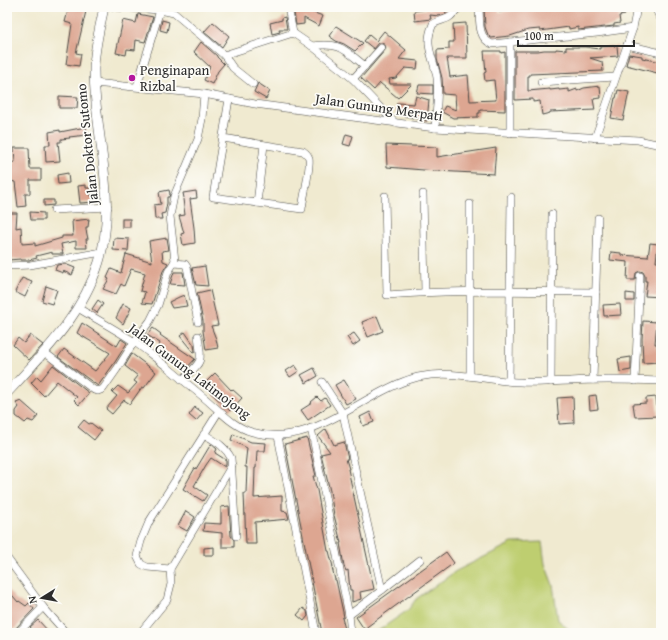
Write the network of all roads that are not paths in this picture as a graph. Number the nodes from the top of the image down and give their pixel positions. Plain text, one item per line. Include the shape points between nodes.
1 (104, 7) edge
2 (115, 7) edge
3 (288, 7) edge
4 (460, 7) edge
5 (479, 7) edge
6 (637, 7) edge
7 (655, 7) edge
8 (160, 10) junction
9 (174, 10) edge
10 (660, 17) edge
11 (633, 28) junction
12 (293, 33) junction
13 (510, 42) junction
14 (627, 45) junction
15 (312, 46) junction
16 (381, 48) dead end
17 (661, 53) edge
18 (224, 55) junction
19 (365, 66) junction
20 (615, 77) junction
21 (354, 80) junction
22 (541, 82) dead end
23 (94, 83) junction
24 (253, 84) dead end
25 (137, 86) junction
26 (204, 94) junction
27 (229, 99) junction
28 (395, 123) junction
29 (435, 128) junction
30 (510, 133) junction
31 (222, 138) junction
32 (595, 138) junction
33 (264, 145) junction
34 (661, 145) edge
35 (423, 194) dead end
36 (385, 196) dead end
37 (511, 197) dead end
38 (258, 203) junction
39 (470, 204) dead end
40 (108, 207) junction
41 (54, 210) dead end
42 (552, 214) dead end
43 (598, 218) dead end
44 (102, 252) junction
45 (174, 263) junction
46 (7, 266) edge
47 (640, 276) dead end
48 (470, 291) junction
49 (425, 292) junction
50 (509, 292) junction
51 (552, 292) junction
52 (596, 292) junction
53 (78, 308) junction
54 (198, 322) dead end
55 (198, 336) dead end
56 (134, 342) junction
57 (44, 352) junction
58 (470, 376) junction
59 (182, 380) junction
60 (593, 380) junction
61 (509, 381) junction
62 (635, 381) junction
63 (661, 381) edge
64 (322, 382) dead end
65 (551, 382) junction
66 (7, 393) edge
67 (219, 411) junction
68 (343, 414) junction
69 (311, 428) junction
70 (204, 434) junction
71 (278, 436) junction
72 (232, 465) junction
73 (236, 536) dead end
74 (7, 558) edge
75 (420, 560) dead end
76 (170, 569) junction
77 (382, 590) junction
78 (43, 607) junction
79 (349, 615) junction
80 (18, 633) edge
81 (66, 633) edge
82 (140, 633) edge
83 (316, 633) edge
84 (350, 633) edge

1 - 23 street, Jalan Doktor Sutomo
2 - 8 street
3 - 12 street
4 - 29 street via 452,15 432,24 429,32 429,48 437,77
5 - 13 street via 481,32 485,40 492,44
6 - 11 street
7 - 10 street
8 - 9 street
8 - 25 street
9 - 18 street
11 - 13 street
11 - 14 street
12 - 15 street
12 - 18 street
13 - 30 street
14 - 17 street
14 - 20 street
15 - 19 street via 335,45
15 - 21 street
16 - 19 street
18 - 24 street via 233,68
19 - 21 street
20 - 22 street
20 - 32 street
21 - 28 street
23 - 25 street, Jalan Gunung Merpati
23 - 40 street, Jalan Doktor Sutomo
25 - 26 street, Jalan Gunung Merpati
26 - 27 street, Jalan Gunung Merpati
26 - 45 street via 198,139 174,196 170,216 176,259
27 - 28 street, Jalan Gunung Merpati
27 - 31 street
28 - 29 street, Jalan Gunung Merpati
29 - 30 street, Jalan Gunung Merpati
30 - 32 street, Jalan Gunung Merpati
31 - 33 street
31 - 38 street via 213,197
32 - 34 street, Jalan Gunung Merpati via 638,140
33 - 38 street
33 - 38 street via 304,151 309,158 309,166 302,209
35 - 49 street
36 - 49 street via 387,295
37 - 50 street
39 - 48 street
40 - 41 street
40 - 44 street, Jalan Doktor Sutomo
42 - 51 street
43 - 52 street
44 - 46 street via 30,265
44 - 53 street, Jalan Doktor Sutomo
45 - 54 street via 185,264 187,267
45 - 56 street via 168,272 154,314
47 - 62 street
48 - 49 street
48 - 50 street
48 - 58 street
50 - 51 street
50 - 61 street
51 - 52 street
51 - 65 street
52 - 60 street
53 - 56 street, Jalan Gunung Latimojong
53 - 57 street, Jalan Doktor Sutomo
55 - 59 street via 200,364
56 - 57 street via 103,389 98,391
56 - 59 street, Jalan Gunung Latimojong
57 - 66 street, Jalan Doktor Sutomo
58 - 61 street, Jalan Gunung Latimojong
58 - 68 street, Jalan Gunung Latimojong via 434,374 416,378 386,388
59 - 67 street, Jalan Gunung Latimojong
60 - 62 street, Jalan Gunung Latimojong
60 - 65 street, Jalan Gunung Latimojong
61 - 65 street, Jalan Gunung Latimojong
62 - 63 street, Jalan Gunung Latimojong
64 - 68 street
67 - 70 street
67 - 71 street, Jalan Gunung Latimojong via 242,429 264,436
68 - 69 street, Jalan Gunung Latimojong
68 - 77 street
69 - 71 street, Jalan Gunung Latimojong via 295,434
69 - 79 street
70 - 72 street via 226,449
70 - 76 street via 149,522 138,551 138,560 141,564
71 - 83 street
72 - 73 street
72 - 76 street
74 - 78 street
75 - 77 street
76 - 82 street via 171,584 167,600
77 - 79 street
78 - 80 street
78 - 81 street
79 - 84 street

